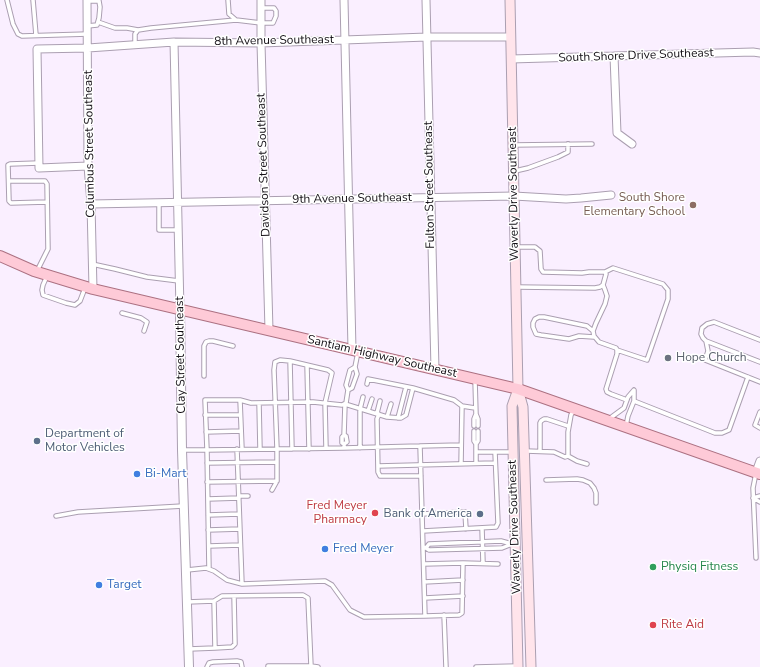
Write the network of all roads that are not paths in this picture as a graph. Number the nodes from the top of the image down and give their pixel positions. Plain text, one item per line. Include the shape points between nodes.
1 (7, 0) edge
2 (33, 0) edge
3 (87, 0) edge
4 (228, 0) edge
5 (261, 0) edge
6 (344, 0) edge
7 (426, 0) edge
8 (510, 0) edge
9 (99, 1) edge
10 (261, 8) junction
11 (236, 20) junction
12 (98, 22) junction
13 (261, 22) junction
14 (87, 26) junction
15 (138, 30) junction
16 (88, 34) junction
17 (36, 35) junction
18 (427, 37) junction
19 (511, 37) junction
20 (345, 40) junction
21 (174, 42) junction
22 (261, 43) junction
23 (135, 45) junction
24 (88, 48) junction
25 (760, 53) edge
26 (614, 56) junction
27 (511, 60) junction
28 (568, 144) junction
29 (592, 144) dead end
30 (632, 144) dead end
31 (513, 145) junction
32 (39, 166) junction
33 (88, 166) junction
34 (514, 171) junction
35 (9, 181) junction
36 (611, 194) dead end
37 (514, 196) junction
38 (431, 198) junction
39 (348, 199) junction
40 (265, 201) junction
41 (47, 202) junction
42 (178, 202) junction
43 (159, 203) junction
44 (91, 204) junction
45 (178, 230) junction
46 (515, 248) junction
47 (0, 256) edge
48 (92, 264) junction
49 (36, 272) junction
50 (605, 272) junction
51 (47, 275) junction
52 (179, 281) junction
53 (603, 285) junction
54 (516, 287) junction
55 (89, 288) junction
56 (180, 310) junction
57 (122, 313) dead end
58 (269, 330) junction
59 (144, 331) dead end
60 (593, 331) junction
61 (594, 337) junction
62 (760, 340) edge
63 (706, 342) junction
64 (233, 346) dead end
65 (355, 350) junction
66 (617, 352) junction
67 (290, 361) junction
68 (760, 362) edge
69 (307, 365) junction
70 (355, 366) junction
71 (435, 370) junction
72 (204, 376) dead end
73 (748, 377) junction
74 (475, 379) junction
75 (377, 381) junction
76 (760, 382) edge
77 (385, 383) junction
78 (367, 384) dead end
79 (396, 385) junction
80 (376, 386) dead end
81 (406, 387) junction
82 (384, 388) dead end
83 (413, 388) junction
84 (518, 389) junction
85 (348, 390) junction
86 (394, 390) dead end
87 (363, 397) dead end
88 (372, 399) dead end
89 (240, 400) junction
90 (627, 400) junction
91 (380, 401) dead end
92 (634, 401) junction
93 (291, 402) junction
94 (308, 402) junction
95 (259, 403) junction
96 (275, 403) junction
97 (325, 403) junction
98 (345, 404) junction
99 (391, 404) dead end
100 (462, 406) junction
101 (475, 408) junction
102 (360, 409) junction
103 (574, 409) junction
104 (368, 411) junction
105 (760, 412) edge
106 (378, 414) junction
107 (205, 415) junction
108 (240, 415) junction
109 (388, 417) junction
110 (398, 418) junction
111 (607, 420) junction
112 (476, 426) dead end
113 (568, 426) junction
114 (626, 427) junction
115 (760, 428) edge
116 (241, 431) junction
117 (476, 431) dead end
118 (206, 432) junction
119 (461, 445) junction
120 (344, 446) junction
121 (420, 446) junction
122 (378, 447) junction
123 (309, 448) junction
124 (326, 448) junction
125 (360, 448) junction
126 (237, 449) junction
127 (242, 449) junction
128 (260, 449) junction
129 (277, 449) junction
130 (292, 449) junction
131 (182, 450) junction
132 (207, 450) junction
133 (525, 451) junction
134 (540, 451) junction
135 (476, 452) junction
136 (495, 452) junction
137 (513, 452) junction
138 (568, 456) junction
139 (760, 461) edge
140 (237, 462) junction
141 (277, 462) junction
142 (207, 463) junction
143 (476, 463) junction
144 (496, 463) junction
145 (461, 464) junction
146 (587, 464) dead end
147 (421, 465) junction
148 (378, 466) junction
149 (758, 473) edge
150 (421, 476) junction
151 (546, 480) dead end
152 (277, 481) junction
153 (207, 482) junction
154 (238, 482) junction
155 (272, 490) dead end
156 (514, 494) junction
157 (248, 496) dead end
158 (760, 496) edge
159 (239, 497) junction
160 (753, 498) junction
161 (208, 499) junction
162 (596, 502) dead end
163 (760, 502) edge
164 (184, 506) junction
165 (239, 514) junction
166 (422, 514) junction
167 (208, 515) junction
168 (56, 516) dead end
169 (482, 528) junction
170 (466, 529) junction
171 (208, 530) junction
172 (240, 530) junction
173 (423, 531) junction
174 (482, 542) junction
175 (514, 544) junction
176 (240, 545) junction
177 (209, 546) junction
178 (527, 547) junction
179 (425, 548) junction
180 (482, 548) junction
181 (756, 558) dead end
182 (463, 563) junction
183 (483, 563) junction
184 (424, 564) junction
185 (498, 564) dead end
186 (209, 569) junction
187 (186, 570) junction
188 (463, 580) junction
189 (424, 582) junction
190 (242, 584) junction
191 (234, 596) junction
192 (463, 596) junction
193 (424, 598) junction
194 (529, 598) junction
195 (214, 601) junction
196 (187, 602) junction
197 (444, 615) junction
198 (425, 616) junction
199 (189, 648) junction
200 (215, 648) junction
201 (310, 666) edge
202 (189, 667) edge
203 (207, 667) edge
204 (242, 667) edge
205 (268, 667) edge
206 (318, 667) edge
207 (446, 667) edge
208 (476, 667) edge
209 (498, 667) edge
210 (518, 667) edge
211 (531, 667) edge

1 - 17 lane via 18,34
2 - 17 lane
3 - 9 lane
3 - 14 street, Columbus Street Southeast
4 - 11 lane via 229,14
5 - 10 street, Davidson Street Southeast
6 - 20 street
7 - 18 street, Fulton Street Southeast
8 - 19 main road, Waverly Drive Southeast
9 - 12 lane
10 - 13 street, Davidson Street Southeast
10 - 13 lane via 274,8 276,16 273,22
11 - 13 lane
11 - 15 lane
12 - 14 lane via 97,25
12 - 15 lane via 115,28
13 - 22 street, Davidson Street Southeast
14 - 16 street, Columbus Street Southeast
15 - 23 lane via 135,34
16 - 17 lane
16 - 24 street, Columbus Street Southeast
18 - 19 street, 8th Avenue Southeast
18 - 20 street, 8th Avenue Southeast
18 - 38 street, Fulton Street Southeast
19 - 27 main road, Waverly Drive Southeast
20 - 22 street, 8th Avenue Southeast
20 - 39 street
21 - 22 street, 8th Avenue Southeast
21 - 23 street, 8th Avenue Southeast
21 - 42 street, Clay Street Southeast
22 - 40 street, Davidson Street Southeast
23 - 24 street, 8th Avenue Southeast
24 - 32 street, 8th Avenue Southeast via 37,50
24 - 33 street, Columbus Street Southeast
25 - 26 street, South Shore Drive Southeast
26 - 27 street, South Shore Drive Southeast
26 - 30 street via 617,133
27 - 31 main road, Waverly Drive Southeast
28 - 29 lane
28 - 31 lane
28 - 34 lane via 568,152 558,158
31 - 34 main road, Waverly Drive Southeast
32 - 33 street
32 - 35 lane via 8,165
33 - 44 street, Columbus Street Southeast
34 - 37 main road, Waverly Drive Southeast
35 - 41 lane via 45,181
35 - 41 lane via 11,203
36 - 37 street, 9th Avenue Southeast via 566,199
37 - 38 street, 9th Avenue Southeast
37 - 46 main road, Waverly Drive Southeast
38 - 39 street, 9th Avenue Southeast
38 - 71 street, Fulton Street Southeast
39 - 40 street, 9th Avenue Southeast
39 - 65 street
40 - 42 street, 9th Avenue Southeast
40 - 58 street, Davidson Street Southeast
41 - 49 lane via 48,249
42 - 43 street, 9th Avenue Southeast
42 - 45 street, Clay Street Southeast
43 - 44 street, 9th Avenue Southeast
43 - 45 lane via 159,230
44 - 48 street, Columbus Street Southeast
45 - 52 street, Clay Street Southeast
46 - 50 lane via 535,247 540,251 543,272
46 - 54 main road, Waverly Drive Southeast
47 - 49 main road, Santiam Highway Southeast
48 - 52 lane via 148,277
48 - 55 street, Columbus Street Southeast
49 - 51 main road, Santiam Highway Southeast
50 - 53 lane
50 - 66 lane via 612,268 663,284 668,290 668,299 646,360
51 - 55 main road, Santiam Highway Southeast
51 - 55 lane via 43,295 66,303 75,305
52 - 56 street, Clay Street Southeast
53 - 54 lane via 600,288
53 - 60 lane via 607,296
54 - 84 main road, Waverly Drive Southeast
55 - 56 main road, Santiam Highway Southeast
56 - 58 main road, Santiam Highway Southeast
56 - 131 street, Clay Street Southeast
57 - 59 lane via 147,322
58 - 65 main road, Santiam Highway Southeast
60 - 61 lane
60 - 61 lane via 587,326 544,317 535,319 533,323 536,334 569,339 579,336
61 - 66 lane via 599,342 616,348
62 - 63 lane via 714,322 702,328 701,334
63 - 68 lane
63 - 73 lane via 708,351 705,360
64 - 72 lane via 213,340 206,342
65 - 70 lane
65 - 71 main road, Santiam Highway Southeast
66 - 90 lane via 606,389 607,392
67 - 69 lane
67 - 93 lane
67 - 96 lane via 275,362
69 - 94 lane
69 - 97 lane via 332,373
70 - 85 lane via 350,370 346,385
70 - 85 lane via 357,374 352,388
71 - 74 main road, Santiam Highway Southeast
73 - 76 lane
73 - 92 lane via 729,430 722,433 715,433
74 - 84 main road, Santiam Highway Southeast
74 - 101 lane
75 - 77 lane
75 - 78 lane via 368,379
75 - 80 lane
77 - 79 lane
77 - 82 lane
79 - 81 lane
79 - 86 lane
81 - 83 lane
81 - 110 lane
83 - 100 lane via 454,400
83 - 110 lane via 406,415
84 - 103 main road, Santiam Highway Southeast
84 - 133 main road, Waverly Drive Southeast via 523,407
84 - 137 main road, Waverly Drive Southeast via 512,406
85 - 98 lane
87 - 102 lane
88 - 104 lane
89 - 95 lane
89 - 107 lane via 205,400
89 - 108 lane
90 - 92 lane via 634,390
90 - 111 lane via 624,408
91 - 106 lane
92 - 114 lane
93 - 94 lane
93 - 96 lane
93 - 130 lane
94 - 97 lane
94 - 123 lane
95 - 96 lane
95 - 128 lane
96 - 129 lane
97 - 98 lane
97 - 124 lane
98 - 102 lane
98 - 120 lane via 344,435 347,442
99 - 109 lane
100 - 101 lane
100 - 119 lane
101 - 112 lane
102 - 104 lane
102 - 125 lane
103 - 111 main road, Santiam Highway Southeast
103 - 113 lane
104 - 106 lane
105 - 115 lane via 755,425
106 - 109 lane
106 - 122 lane
107 - 108 lane
107 - 118 lane
108 - 116 lane
109 - 110 lane
111 - 114 main road, Santiam Highway Southeast
113 - 134 lane via 550,419 541,420
113 - 138 lane
114 - 149 main road, Santiam Highway Southeast
116 - 118 lane
116 - 127 lane
117 - 135 lane
118 - 132 lane
119 - 121 lane
119 - 145 lane
120 - 124 lane
120 - 125 lane
121 - 122 lane
121 - 147 lane
122 - 125 lane
122 - 148 lane
123 - 124 lane
123 - 130 lane
126 - 127 lane
126 - 132 lane
126 - 140 lane
127 - 128 lane
128 - 129 lane
129 - 130 lane
129 - 141 lane
131 - 132 lane
131 - 164 street, Clay Street Southeast
132 - 142 lane
133 - 134 lane
133 - 178 main road, Waverly Drive Southeast
134 - 138 lane
135 - 136 lane
135 - 143 lane
136 - 137 lane
136 - 144 lane
137 - 156 main road, Waverly Drive Southeast
138 - 146 lane
139 - 149 street
140 - 141 lane
140 - 142 lane
140 - 154 lane
141 - 152 lane
142 - 153 lane
143 - 144 lane
143 - 145 lane
144 - 169 lane via 498,523 496,527
145 - 147 lane
147 - 148 lane
147 - 150 lane
148 - 150 lane via 380,476
149 - 160 lane
150 - 166 lane
151 - 162 lane via 577,479 590,483 596,493
152 - 154 lane
152 - 155 lane
153 - 154 lane
153 - 161 lane
154 - 159 lane
156 - 175 main road, Waverly Drive Southeast
156 - 178 main road via 519,498 520,537
157 - 159 lane
158 - 160 lane
159 - 161 lane
159 - 165 lane
160 - 163 lane
160 - 181 lane
161 - 167 lane
164 - 168 lane via 78,512
164 - 187 street, Clay Street Southeast
165 - 167 lane
165 - 172 lane
166 - 170 lane via 465,512
166 - 173 lane
167 - 171 lane
169 - 170 lane
169 - 174 lane
170 - 173 lane
171 - 172 lane
171 - 177 lane
172 - 176 lane
173 - 179 lane
174 - 175 lane via 501,541
174 - 179 lane via 429,544
174 - 180 lane
175 - 180 lane via 502,548
175 - 194 main road via 522,552 524,593
175 - 210 main road, Waverly Drive Southeast
176 - 177 lane
176 - 190 lane
177 - 186 lane
178 - 194 main road, Waverly Drive Southeast
179 - 180 lane
179 - 184 lane
180 - 183 lane
182 - 183 lane
182 - 184 lane
182 - 188 lane
183 - 185 lane
184 - 189 lane
186 - 187 lane
186 - 190 lane via 227,580
187 - 196 street, Clay Street Southeast
188 - 189 lane
188 - 192 lane
189 - 193 lane
190 - 198 lane via 325,581 332,585 350,610 364,617
191 - 195 lane via 222,596
191 - 200 lane via 235,644 232,647
191 - 201 lane via 308,598
192 - 193 lane
192 - 197 lane via 462,613
193 - 198 lane
194 - 211 main road, Waverly Drive Southeast
195 - 196 lane
195 - 200 lane
196 - 199 street, Clay Street Southeast
197 - 198 lane
197 - 207 lane
199 - 200 lane
199 - 202 street, Clay Street Southeast
201 - 205 lane
201 - 206 lane
203 - 204 lane via 209,663 241,662
208 - 209 lane
209 - 210 lane

